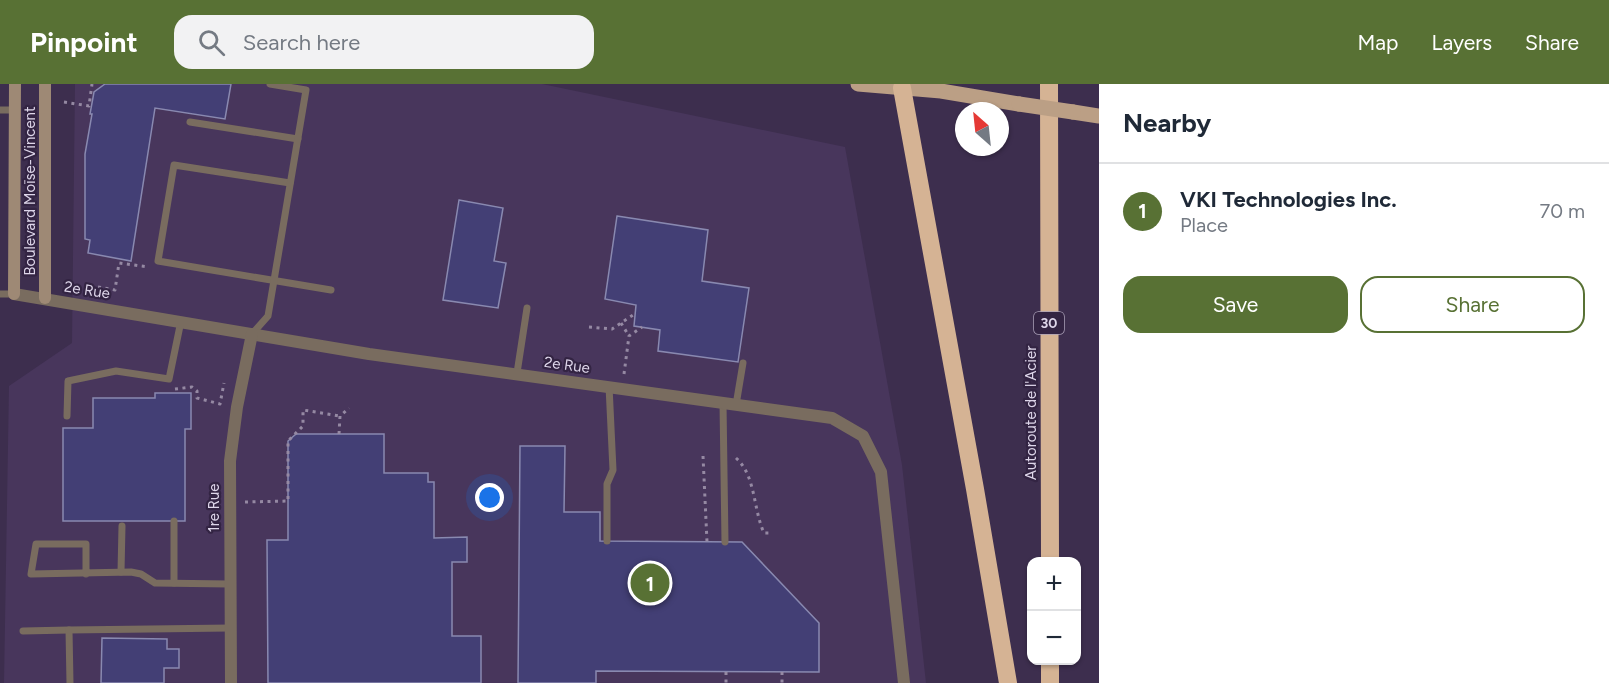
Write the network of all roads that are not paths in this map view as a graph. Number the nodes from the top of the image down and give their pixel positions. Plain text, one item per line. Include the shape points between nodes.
1 (15, 84) edge
2 (45, 84) edge
3 (270, 84) edge
4 (858, 84) edge
5 (1049, 84) edge
6 (902, 86) edge
7 (0, 110) edge
8 (15, 110) junction
9 (1099, 116) edge
10 (190, 122) dead end
11 (297, 139) junction
12 (291, 183) junction
13 (274, 281) junction
14 (331, 290) dead end
15 (0, 294) edge
16 (14, 294) junction
17 (45, 298) junction
18 (527, 308) dead end
19 (182, 321) junction
20 (252, 334) junction
21 (743, 363) dead end
22 (517, 373) junction
23 (609, 386) junction
24 (723, 403) junction
25 (736, 405) junction
26 (67, 416) dead end
27 (174, 521) dead end
28 (122, 526) dead end
29 (607, 541) dead end
30 (725, 542) dead end
31 (1050, 557) edge
32 (121, 572) junction
33 (87, 574) junction
34 (174, 584) junction
35 (229, 584) junction
36 (230, 628) junction
37 (69, 630) junction
38 (23, 631) dead end
39 (1050, 665) edge
40 (70, 683) edge
41 (231, 683) edge
42 (904, 683) edge
43 (1008, 683) edge
44 (1050, 683) edge

1 - 8 street, Boulevard Moïse-Vincent
2 - 17 street, Boulevard Moïse-Vincent
3 - 11 lane via 306,90
4 - 6 main road
5 - 31 highway, Autoroute de l'Acier / 30
6 - 9 main road, bridge
6 - 43 highway
7 - 8 lane
8 - 16 street, Boulevard Moïse-Vincent
10 - 11 lane
11 - 12 lane
12 - 13 lane
12 - 13 lane via 174,165 158,261
13 - 14 lane
13 - 20 lane via 268,316
15 - 16 lane
16 - 17 street, 2e Rue
17 - 19 street, 2e Rue
18 - 22 lane
19 - 20 street, 2e Rue
19 - 26 lane via 170,379 116,371 68,381
20 - 22 street, 2e Rue
20 - 35 street, 1re Rue via 232,437
21 - 25 lane
22 - 23 street, 2e Rue
23 - 24 street, 2e Rue
23 - 29 lane via 613,470 607,484
24 - 25 street, 2e Rue
24 - 30 lane
25 - 42 street, 2e Rue via 832,418 863,436 881,472
27 - 34 lane
28 - 32 lane
32 - 33 lane
32 - 34 lane via 136,572 155,583
33 - 33 lane via 31,574 36,544 86,544
34 - 35 lane
35 - 36 street, 1re Rue
36 - 37 lane
36 - 41 street, 1re Rue
37 - 38 lane
37 - 40 lane
39 - 44 highway

